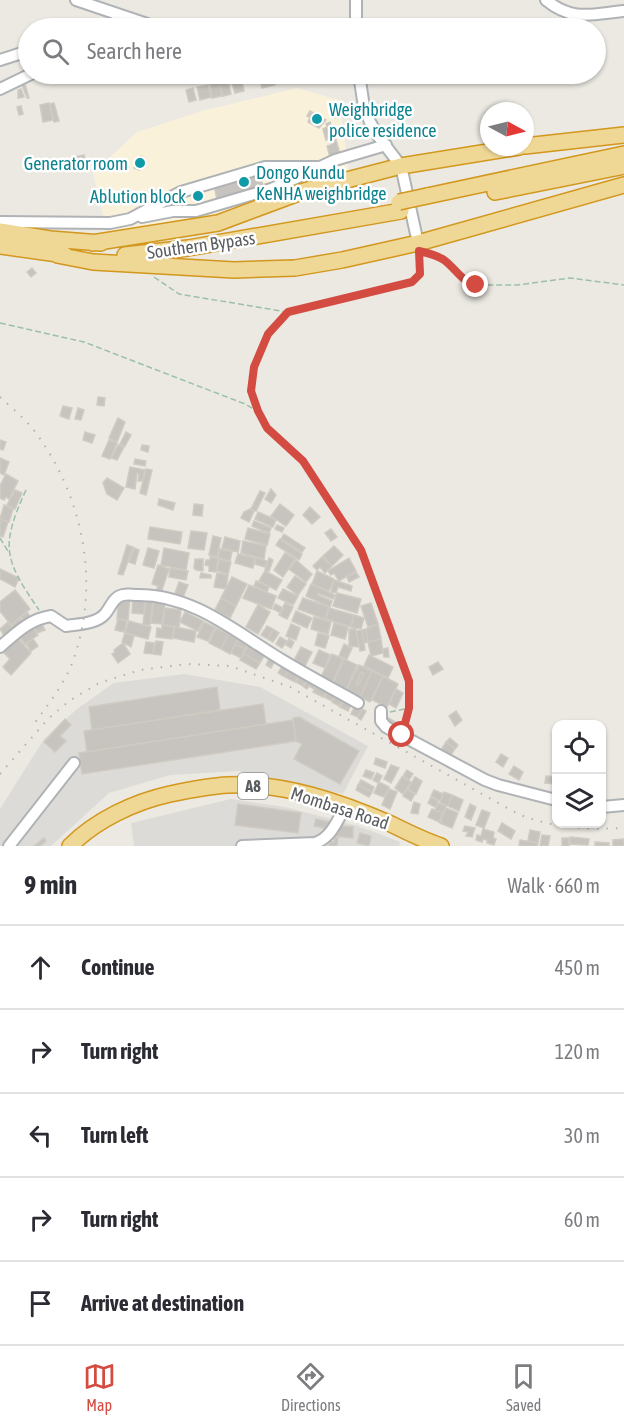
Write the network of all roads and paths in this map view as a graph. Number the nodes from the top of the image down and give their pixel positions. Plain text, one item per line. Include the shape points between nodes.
1 (76, 0) edge
2 (356, 0) edge
3 (546, 0) edge
4 (624, 11) edge
5 (126, 18) edge
6 (356, 18) edge
7 (18, 54) edge
8 (0, 60) edge
9 (18, 80) edge
10 (361, 84) edge
11 (0, 88) edge
12 (624, 135) edge
13 (386, 145) junction
14 (534, 145) edge
15 (480, 153) edge
16 (624, 154) edge
17 (401, 166) junction
18 (624, 166) edge
19 (320, 167) junction
20 (624, 185) edge
21 (428, 201) junction
22 (400, 206) junction
23 (130, 219) junction
24 (0, 222) edge
25 (0, 231) edge
26 (92, 243) junction
27 (0, 246) edge
28 (419, 247) junction
29 (57, 255) junction
30 (152, 275) dead end
31 (624, 285) edge
32 (288, 312) junction
33 (0, 323) edge
34 (258, 411) junction
35 (26, 490) dead end
36 (0, 538) edge
37 (9, 554) junction
38 (40, 617) junction
39 (0, 647) edge
40 (358, 703) dead end
41 (381, 711) dead end
42 (402, 735) junction
43 (74, 763) dead end
44 (552, 799) edge
45 (624, 805) edge
46 (345, 807) junction
47 (606, 807) edge
48 (414, 842) edge
49 (9, 846) edge
50 (70, 846) edge
51 (242, 846) edge
52 (441, 846) edge

1 - 5 street
2 - 6 street
3 - 4 street via 573,15
7 - 8 street
9 - 11 street
10 - 13 street via 370,122
12 - 14 highway
13 - 17 street
13 - 19 street
15 - 17 highway
16 - 21 highway
17 - 26 highway via 304,191 219,223
17 - 28 street
18 - 21 highway
19 - 23 street via 271,189 196,211
19 - 23 street via 265,166 181,192
20 - 28 highway
21 - 22 highway, bridge
22 - 26 highway, Southern Bypass via 170,241
22 - 29 highway, Southern Bypass via 333,224 157,252
23 - 24 street via 110,223
25 - 26 highway, Southern Bypass
27 - 29 highway, Southern Bypass
28 - 29 highway via 295,268 254,270 93,262
28 - 31 path via 444,260 465,281 476,285 517,285 570,278
28 - 32 path via 420,274 412,282
30 - 32 path via 179,294
32 - 34 path via 268,334 254,367 251,391
33 - 34 path via 84,342
34 - 42 path via 267,428 303,461 361,550 409,681 409,708
35 - 37 path via 9,535
36 - 37 path
37 - 38 path
38 - 39 street
38 - 40 street via 51,616 66,627 92,622 123,595 150,594 173,599 224,623
41 - 42 street via 383,723
42 - 44 street via 491,783
43 - 49 street
45 - 47 street
46 - 48 highway, Mombasa Road / A8 via 391,824
46 - 50 highway, Mombasa Road / A8 via 280,789 246,785 210,787 134,805 100,823
46 - 51 street via 323,840
48 - 52 highway, Mombasa Road / A8

